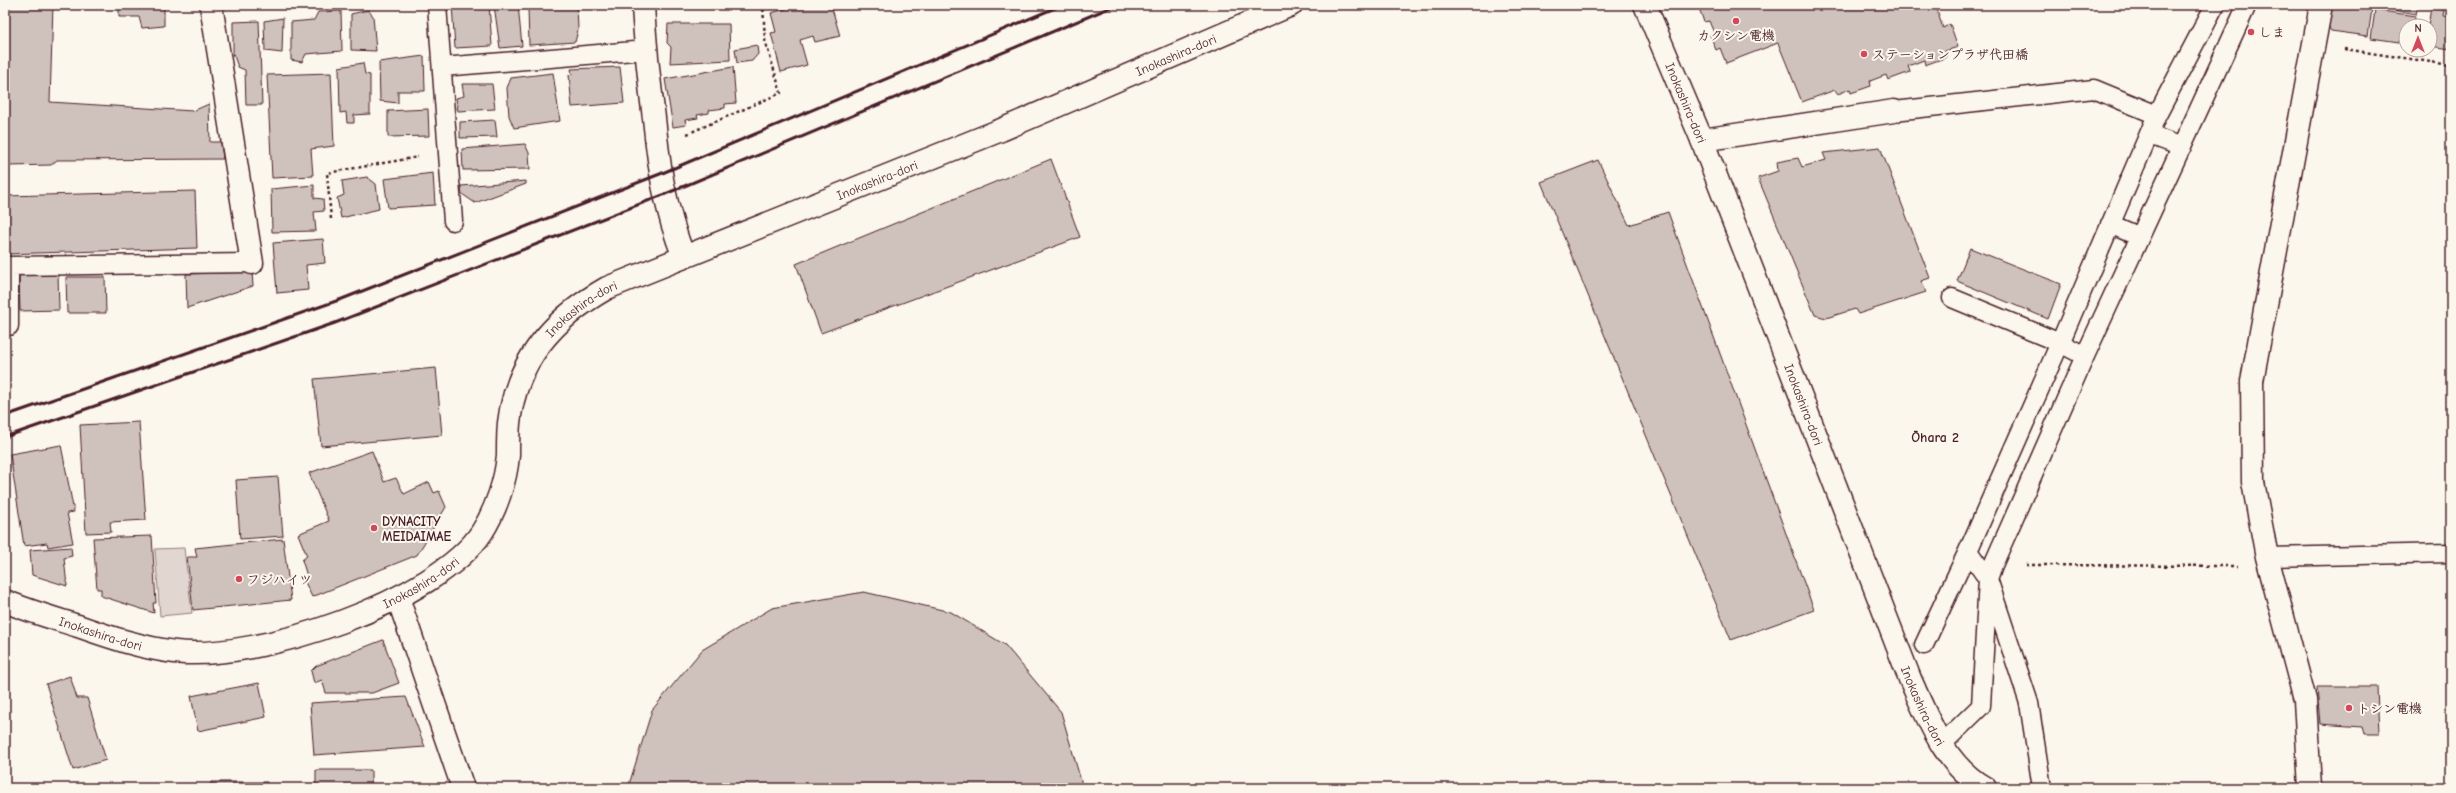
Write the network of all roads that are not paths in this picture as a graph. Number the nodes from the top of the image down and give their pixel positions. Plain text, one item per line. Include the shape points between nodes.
1 (211, 5) edge
2 (437, 5) edge
3 (643, 5) edge
4 (1291, 5) edge
5 (1645, 5) edge
6 (2216, 5) edge
7 (2247, 5) edge
8 (2321, 5) edge
9 (646, 50) junction
10 (442, 67) junction
11 (1894, 111) joint
12 (2157, 114) junction
13 (2150, 135) junction
14 (1702, 140) junction
15 (2182, 147) junction
16 (453, 221) dead end
17 (2110, 224) junction
18 (2140, 237) junction
19 (684, 257) junction
20 (252, 263) joint
21 (1952, 298) dead end
22 (5, 326) edge
23 (2060, 343) junction
24 (2085, 356) junction
25 (1968, 552) junction
26 (2451, 554) edge
27 (2268, 562) junction
28 (1990, 572) junction
29 (398, 598) junction
30 (5, 601) edge
31 (1924, 645) dead end
32 (1942, 744) junction
33 (1976, 786) edge
34 (463, 788) edge
35 (2042, 788) edge
36 (2310, 788) edge

1 - 20 main road
2 - 10 lane
3 - 9 main road
4 - 19 main road, Inokashira-dori via 1001,130
5 - 14 main road, Inokashira-dori
6 - 12 lane
7 - 15 lane
8 - 27 main road via 2252,381 2253,482
9 - 10 lane
9 - 19 main road via 663,195 674,234
10 - 16 lane
11 - 12 lane via 2094,89
11 - 14 main road
12 - 13 lane
13 - 15 lane
13 - 17 lane
14 - 32 main road, Inokashira-dori via 1910,679
15 - 18 lane
17 - 18 lane
17 - 23 lane
18 - 24 lane
19 - 29 main road, Inokashira-dori via 607,288 567,313 550,330 534,353 516,395 509,420 508,457 504,479 495,507 482,531 466,553 446,570
20 - 22 lane via 9,266 9,326
21 - 23 lane
23 - 24 lane
23 - 25 lane
24 - 28 lane
25 - 28 lane
25 - 31 lane
26 - 27 lane
27 - 36 main road via 2305,700
28 - 32 lane via 1981,706
28 - 35 lane via 2029,703
29 - 30 main road, Inokashira-dori via 332,626 270,642 204,654 175,652 127,642
29 - 34 main road
32 - 33 main road, Inokashira-dori

